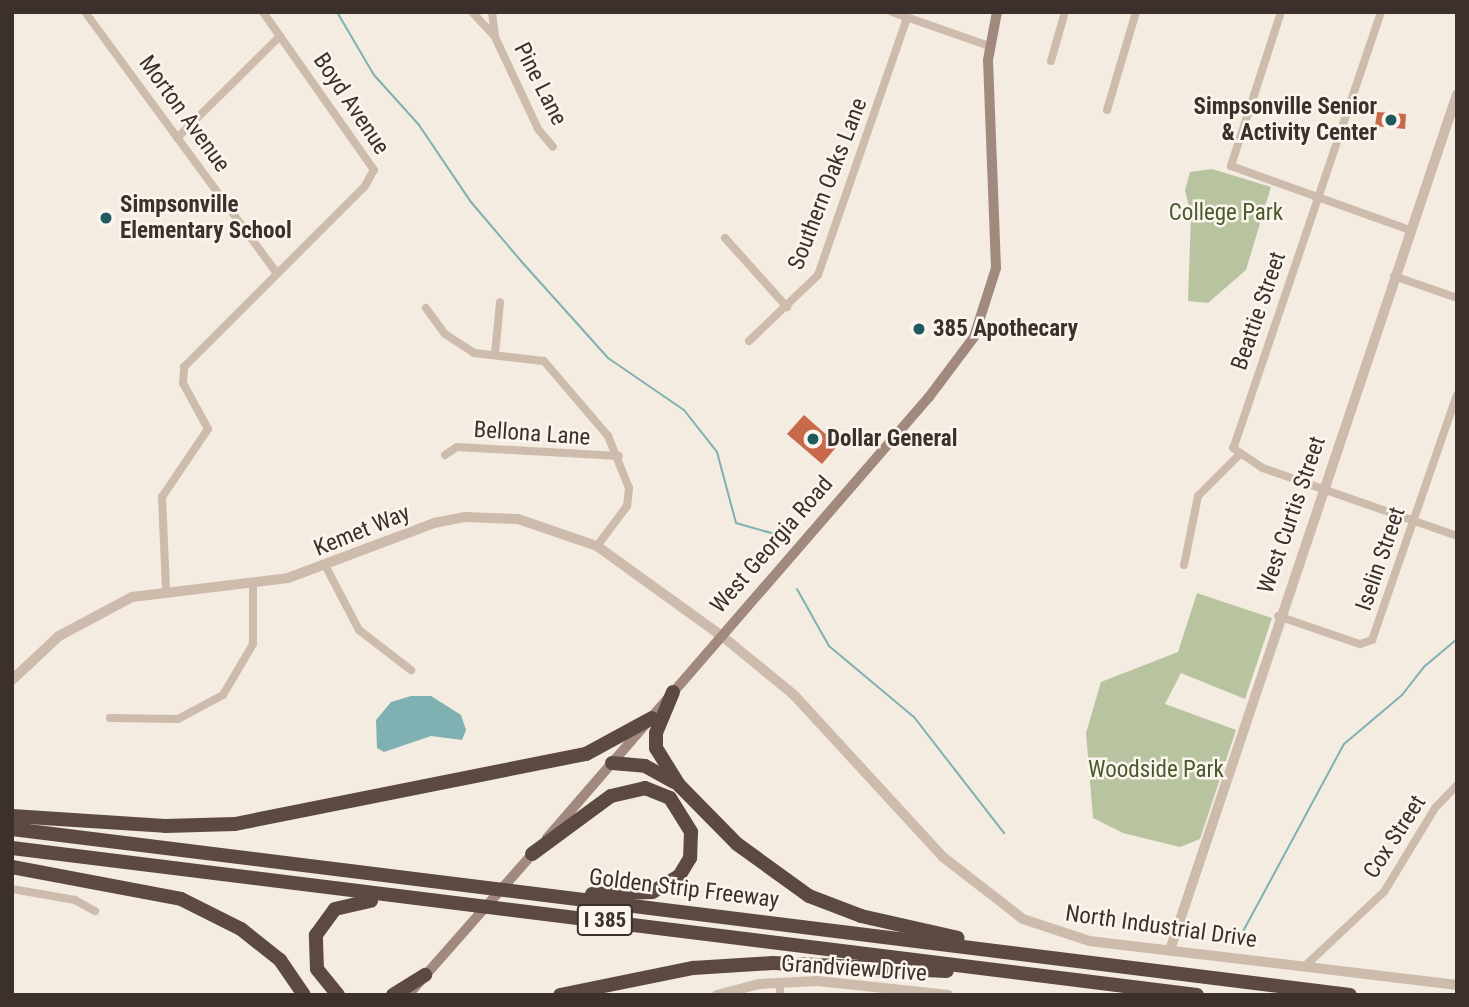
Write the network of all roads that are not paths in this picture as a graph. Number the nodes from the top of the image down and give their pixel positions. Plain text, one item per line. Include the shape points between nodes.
1 (85, 12) edge
2 (263, 12) edge
3 (472, 12) edge
4 (492, 12) edge
5 (892, 12) edge
6 (997, 12) edge
7 (1065, 12) edge
8 (1136, 12) edge
9 (1281, 12) edge
10 (1381, 12) edge
11 (907, 18) junction
12 (280, 36) junction
13 (495, 37) junction
14 (989, 46) junction
15 (1051, 61) dead end
16 (1457, 94) edge
17 (1107, 110) dead end
18 (177, 138) junction
19 (553, 147) dead end
20 (1318, 198) junction
21 (1410, 230) junction
22 (726, 238) dead end
23 (277, 273) junction
24 (1394, 276) junction
25 (1457, 298) edge
26 (500, 302) dead end
27 (787, 307) junction
28 (426, 308) dead end
29 (749, 341) dead end
30 (495, 354) junction
31 (1457, 395) edge
32 (445, 455) dead end
33 (619, 456) junction
34 (1238, 456) junction
35 (1322, 488) junction
36 (1414, 520) junction
37 (1457, 536) edge
38 (597, 546) junction
39 (1184, 565) dead end
40 (326, 568) junction
41 (253, 583) junction
42 (166, 589) junction
43 (1278, 616) junction
44 (722, 636) junction
45 (411, 670) dead end
46 (12, 680) edge
47 (673, 692) junction
48 (110, 718) dead end
49 (652, 718) junction
50 (612, 763) junction
51 (679, 785) junction
52 (1457, 785) edge
53 (12, 816) edge
54 (12, 829) edge
55 (12, 848) edge
56 (532, 854) junction
57 (12, 867) edge
58 (12, 889) edge
59 (548, 896) junction
60 (403, 899) junction
61 (95, 911) dead end
62 (1170, 950) junction
63 (1028, 954) junction
64 (1304, 967) junction
65 (1030, 974) junction
66 (425, 975) junction
67 (780, 982) junction
68 (1457, 985) edge
69 (300, 989) edge
70 (312, 995) edge
71 (338, 995) edge
72 (393, 995) edge
73 (408, 995) edge
74 (560, 995) edge
75 (717, 995) edge
76 (780, 995) edge
77 (948, 995) edge
78 (1197, 995) edge
79 (1350, 995) edge

1 - 18 street, Morton Avenue
2 - 12 street, Boyd Avenue
3 - 13 street, Pine Lane
4 - 13 street, Pine Lane
5 - 11 street
6 - 14 main road, West Georgia Road
7 - 15 street
8 - 17 street
9 - 20 street via 1230,162 1236,170
10 - 20 street, Beattie Street
11 - 14 street
11 - 27 street, Southern Oaks Lane via 823,264
12 - 18 street
12 - 23 street, Boyd Avenue via 374,170 365,186
13 - 19 street, Pine Lane via 538,128
14 - 44 main road, West Georgia Road via 996,268 981,325 940,384
16 - 21 street, West Curtis Street
18 - 23 street, Morton Avenue
20 - 21 street
20 - 34 street, Beattie Street via 1234,441
21 - 24 street, West Curtis Street
22 - 27 street
23 - 42 street, Boyd Avenue via 183,371 184,387 208,429 162,497
24 - 25 street
24 - 35 street, West Curtis Street
26 - 30 street
27 - 29 street, Southern Oaks Lane
28 - 30 street via 458,345
30 - 33 street via 544,361 558,372
31 - 36 street, Iselin Street
32 - 33 street, Bellona Lane via 457,447
33 - 38 street via 629,488 627,506
34 - 35 street
34 - 39 street via 1198,496
35 - 36 street
35 - 43 street, West Curtis Street
36 - 37 street
36 - 43 street, Iselin Street via 1369,642
38 - 40 street, Kemet Way via 518,519 465,517 401,534
38 - 44 street, Kemet Way
40 - 41 street, Kemet Way
40 - 45 street via 359,630
41 - 42 street, Kemet Way
41 - 48 street via 253,644 223,695 178,719
42 - 46 street, Kemet Way via 132,597 83,619
43 - 62 street, West Curtis Street
44 - 47 main road, West Georgia Road
44 - 62 street, North Industrial Drive via 794,695 943,857 988,897 1056,933
47 - 49 main road, West Georgia Road
47 - 51 highway via 656,733 656,748
49 - 50 main road, West Georgia Road
49 - 53 highway via 586,754 236,824 164,827
50 - 51 highway via 645,766
50 - 56 main road, West Georgia Road
51 - 63 highway via 737,844 809,896 861,916
52 - 64 street, Cox Street via 1436,808 1384,892
54 - 59 highway, Golden Strip Freeway / I 385
55 - 60 highway, Golden Strip Freeway / I 385
56 - 59 highway via 611,796 645,788 670,798 691,832 690,858 678,876 652,892
56 - 66 main road, West Georgia Road
57 - 69 highway via 181,899 241,929 280,960
58 - 61 street via 75,900
59 - 63 highway, Golden Strip Freeway / I 385
60 - 65 highway, Golden Strip Freeway / I 385
60 - 71 highway via 344,904 320,925 314,959 323,980
62 - 64 street, North Industrial Drive
63 - 79 highway, Golden Strip Freeway / I 385
64 - 68 street, North Industrial Drive
65 - 74 highway via 773,963 693,968
65 - 78 highway, Golden Strip Freeway / I 385
66 - 72 highway
66 - 73 main road, West Georgia Road
67 - 75 street, Grandview Drive
67 - 76 street
67 - 77 street, Grandview Drive
69 - 70 highway

